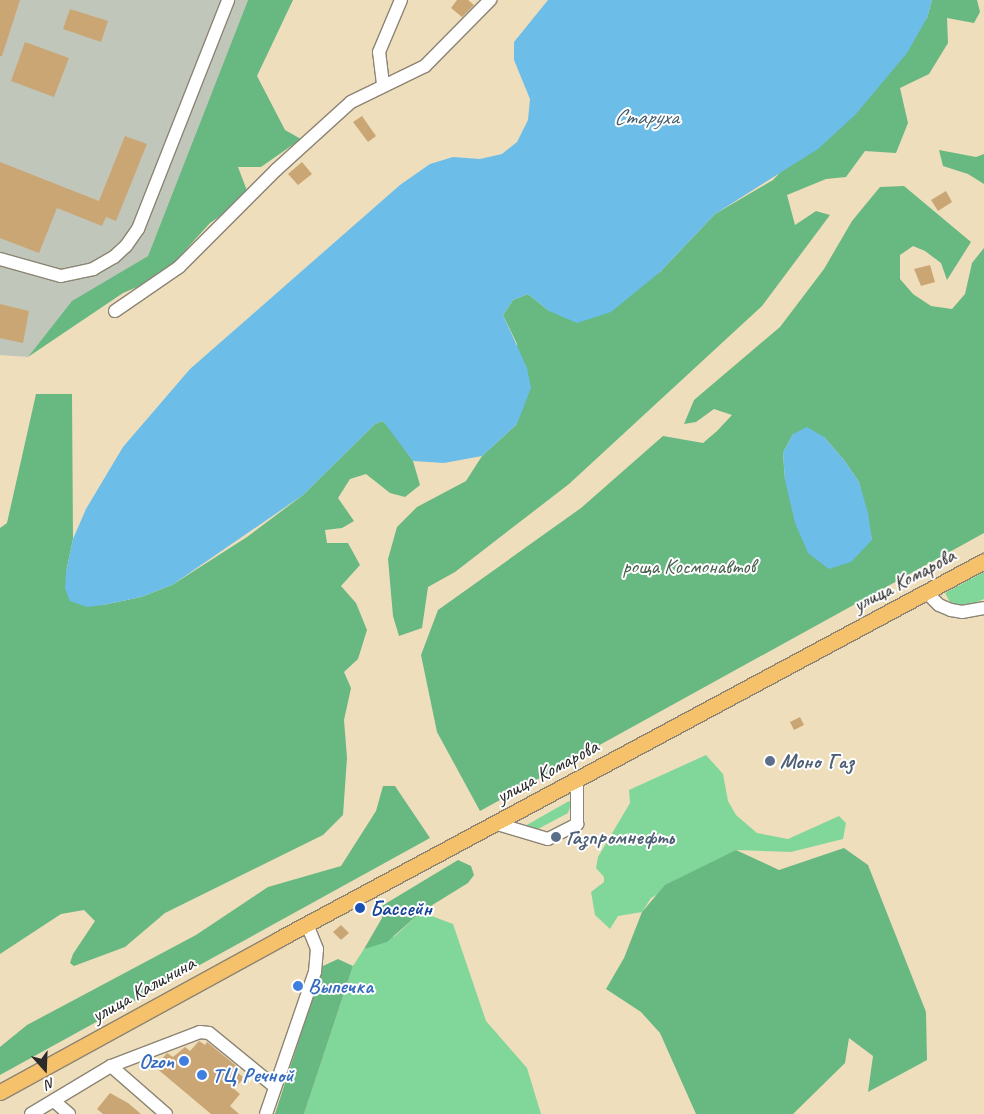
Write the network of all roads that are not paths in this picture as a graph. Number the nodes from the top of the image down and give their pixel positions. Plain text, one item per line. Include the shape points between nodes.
1 (228, 0) edge
2 (400, 0) edge
3 (490, 0) edge
4 (383, 84) junction
5 (0, 259) edge
6 (115, 311) dead end
7 (984, 561) edge
8 (926, 592) junction
9 (984, 608) edge
10 (576, 779) junction
11 (494, 823) junction
12 (306, 924) junction
13 (111, 1066) junction
14 (274, 1086) junction
15 (0, 1092) edge
16 (54, 1101) junction
17 (30, 1114) edge
18 (68, 1114) edge
19 (166, 1114) edge
20 (266, 1114) edge

1 - 5 street via 138,229 126,246 93,269 61,276
2 - 4 street via 379,52
3 - 4 street via 425,66
4 - 6 street via 351,102 276,170 179,267
7 - 8 main road, улица Комарова
8 - 9 street via 939,605 951,610 962,612
8 - 10 main road, улица Комарова
10 - 11 main road, улица Комарова
10 - 11 street via 577,824 548,839
11 - 12 main road, улица Комарова
12 - 14 street via 317,949 315,972
12 - 15 main road, улица Калинина
13 - 14 street via 205,1032
13 - 16 street
13 - 19 street
14 - 20 street
16 - 17 street
16 - 18 street

